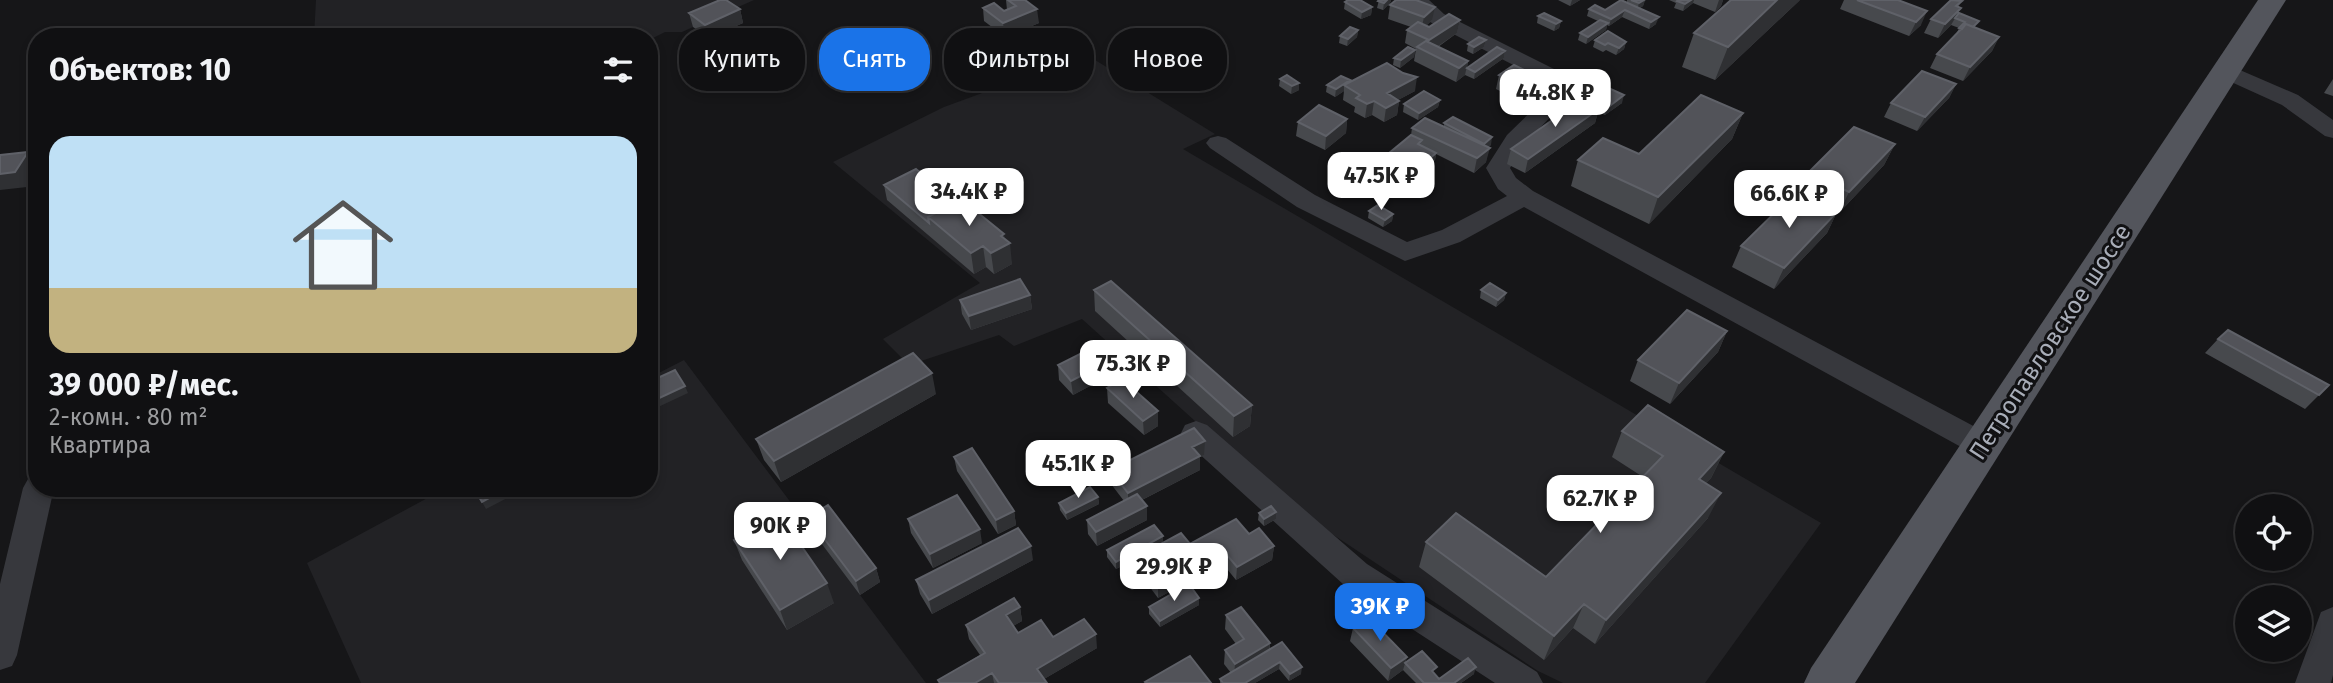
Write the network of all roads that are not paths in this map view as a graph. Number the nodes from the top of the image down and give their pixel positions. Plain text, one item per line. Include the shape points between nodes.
1 (1416, 0) edge
2 (2272, 0) edge
3 (2226, 71) junction
4 (2333, 131) edge
5 (1219, 144) dead end
6 (1524, 197) junction
7 (1196, 433) edge
8 (1983, 445) junction
9 (37, 497) edge
10 (2333, 622) edge
11 (0, 655) edge
12 (1525, 683) edge
13 (1828, 683) edge
14 (2313, 683) edge

1 - 6 street via 1437,18 1570,86 1515,140 1498,168
2 - 3 main road, Петропавловское шоссе
3 - 4 street via 2290,100
3 - 8 main road, Петропавловское шоссе
5 - 6 street via 1306,201 1405,252 1451,236
6 - 8 street
7 - 12 street via 1355,574
8 - 13 main road, Петропавловское шоссе
9 - 11 street
10 - 14 street

